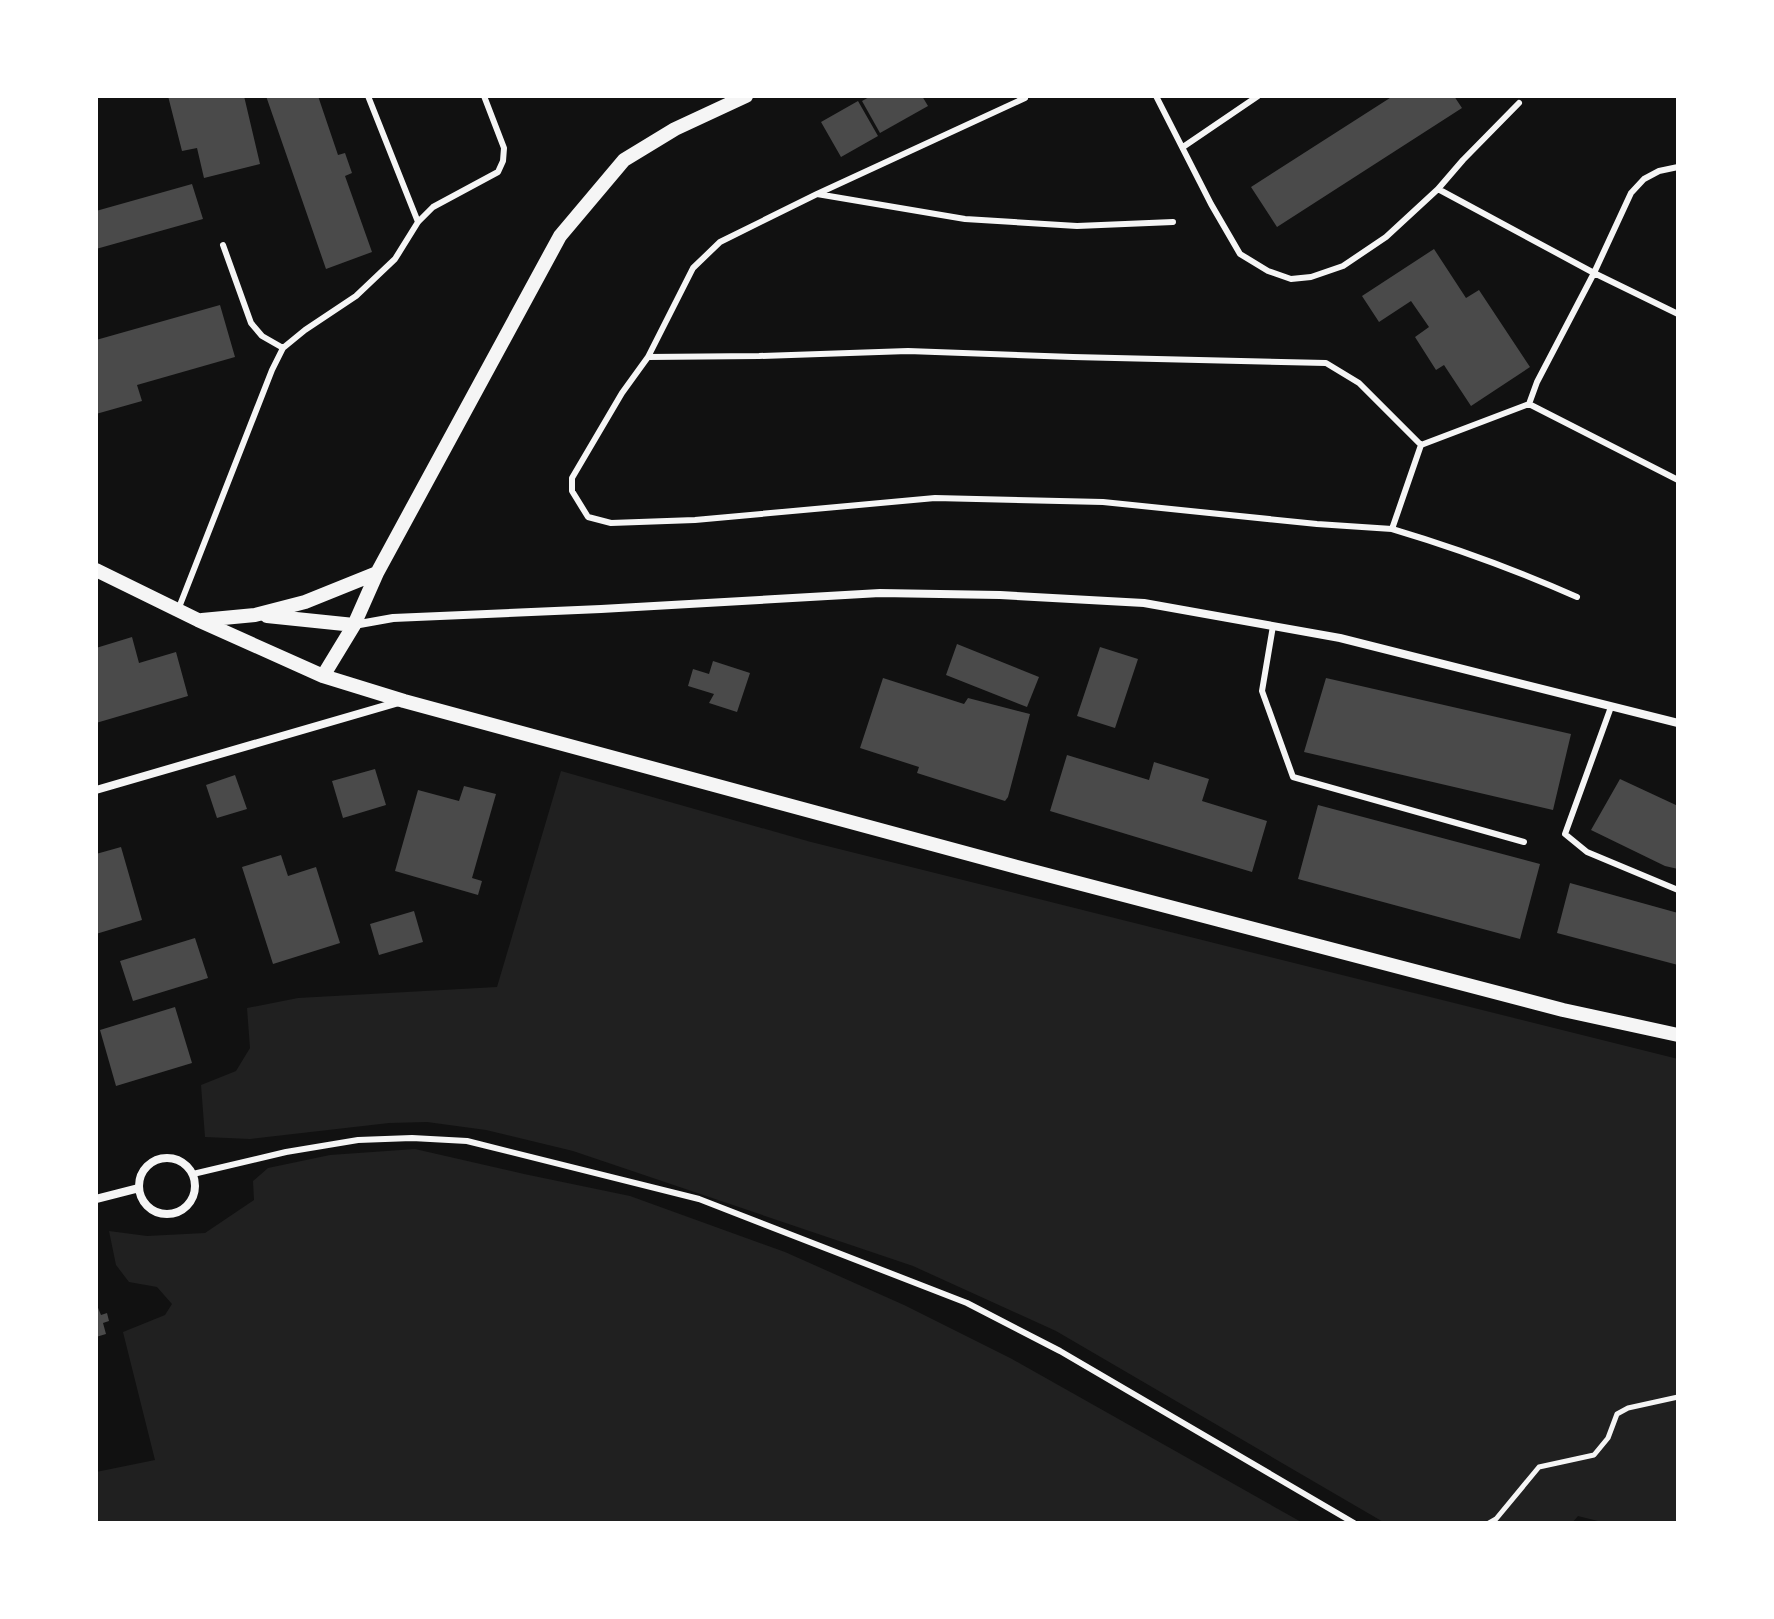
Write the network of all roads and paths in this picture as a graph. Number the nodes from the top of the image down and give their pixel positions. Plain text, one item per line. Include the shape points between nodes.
1 (368, 96) edge
2 (484, 96) edge
3 (746, 96) edge
4 (1156, 96) edge
5 (1258, 96) edge
6 (1025, 98) dead end
7 (1519, 103) dead end
8 (1183, 147) junction
9 (1678, 167) edge
10 (1438, 189) junction
11 (817, 194) junction
12 (418, 222) junction
13 (1173, 222) dead end
14 (223, 245) dead end
15 (1594, 273) junction
16 (1678, 314) edge
17 (283, 348) junction
18 (648, 357) junction
19 (1529, 404) junction
20 (1421, 445) junction
21 (1678, 480) edge
22 (1392, 529) junction
23 (96, 570) edge
24 (377, 573) junction
25 (1577, 597) dead end
26 (178, 610) junction
27 (255, 615) junction
28 (198, 620) junction
29 (354, 625) junction
30 (1273, 626) junction
31 (323, 676) junction
32 (404, 701) junction
33 (1611, 707) junction
34 (1678, 723) edge
35 (96, 790) edge
36 (1524, 842) dead end
37 (1678, 890) edge
38 (1678, 1035) edge
39 (193, 1174) junction
40 (139, 1188) junction
41 (96, 1199) edge
42 (1678, 1397) edge
43 (1354, 1523) edge
44 (1489, 1523) edge

1 - 12 lane
2 - 12 lane via 504,148 498,172 433,207
3 - 24 street via 624,160 560,236
4 - 8 lane
5 - 8 lane
6 - 11 lane
7 - 10 lane
8 - 10 lane via 1240,254 1291,279 1343,266 1386,237
9 - 15 lane via 1644,179 1631,193
10 - 15 lane
11 - 13 lane via 965,219 1077,226
11 - 18 lane via 720,242 693,268
12 - 17 lane via 395,259 356,296
14 - 17 lane via 251,323
15 - 16 lane
15 - 19 lane
17 - 26 lane
18 - 20 lane via 908,351 1326,363 1359,383
18 - 22 lane via 572,478 572,491 588,517 611,523 695,520 935,498 1103,502
19 - 20 lane
19 - 21 lane
20 - 22 lane
22 - 25 lane
23 - 26 street
24 - 27 street
24 - 29 street
26 - 28 street
27 - 28 street
27 - 29 street
28 - 31 street
29 - 30 street via 393,618 880,593 1144,603
29 - 31 street
30 - 33 street
30 - 36 lane via 1262,691 1293,777
31 - 32 street
32 - 35 street
32 - 38 street via 1047,875 1563,1010
33 - 34 street
33 - 37 lane via 1565,834 1587,852
39 - 40 street via 181,1162 164,1159 149,1165
39 - 40 street via 193,1198 174,1214 151,1209
39 - 43 lane via 301,1149 412,1138 467,1141 699,1199 967,1303 1060,1351
40 - 41 street
42 - 44 path via 1617,1414 1594,1455 1539,1467

